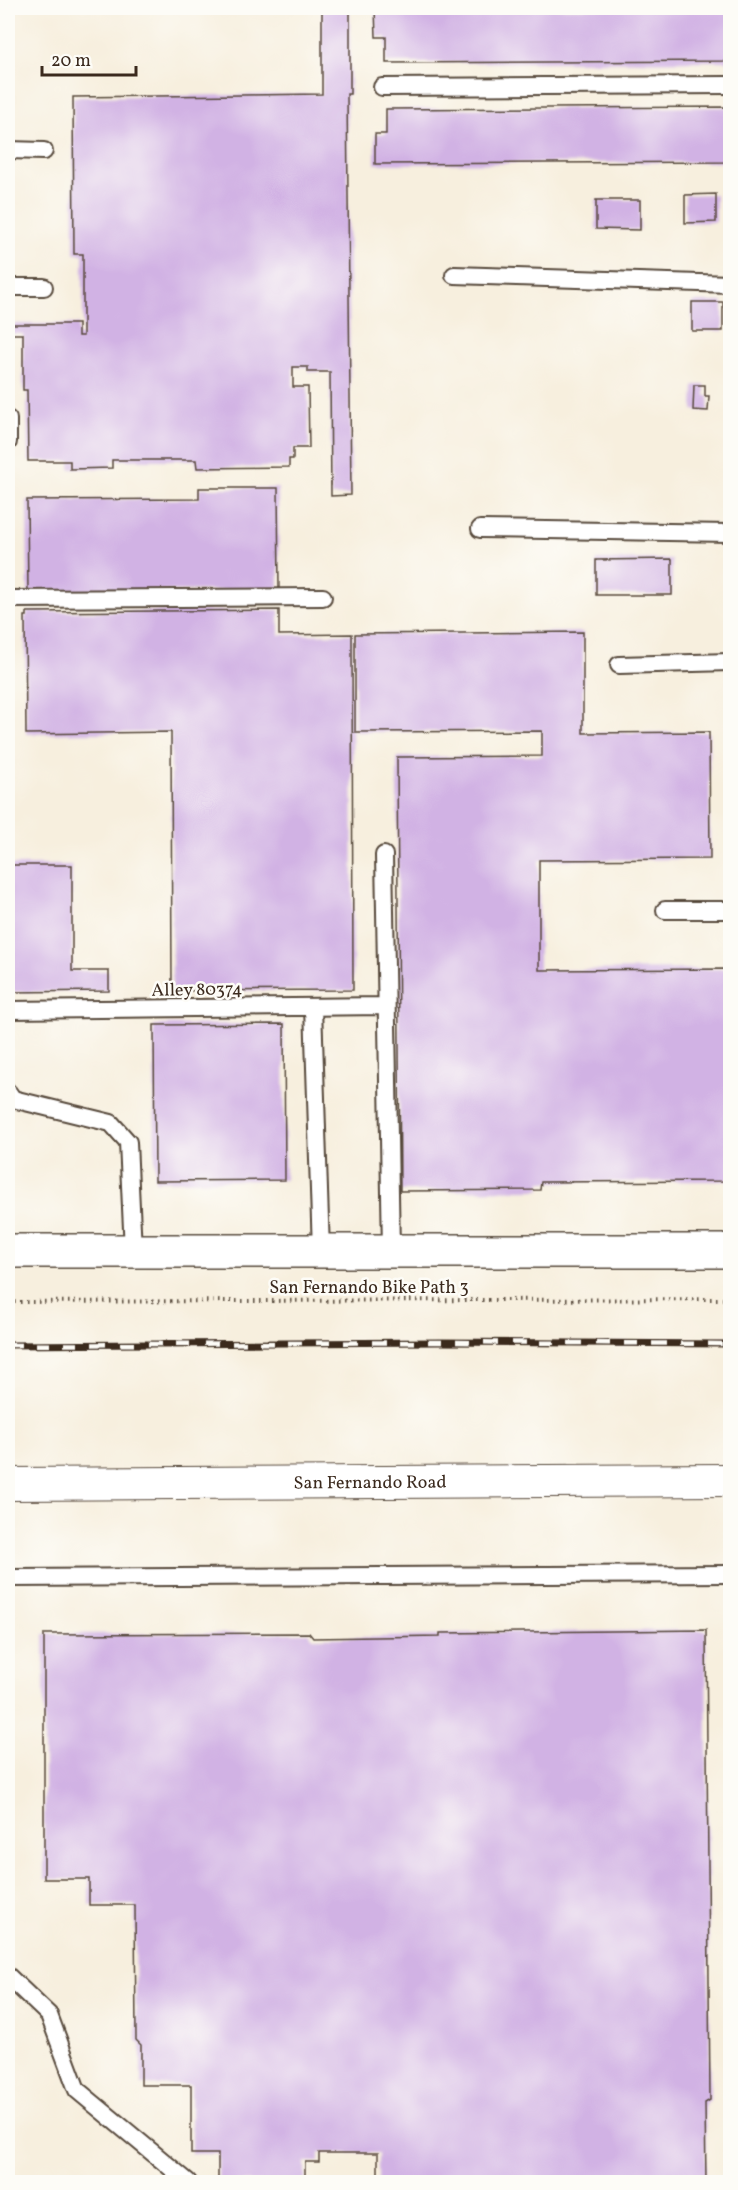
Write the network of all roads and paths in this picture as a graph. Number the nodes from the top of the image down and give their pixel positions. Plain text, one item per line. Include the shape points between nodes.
1 (730, 85) edge
2 (382, 87) dead end
3 (8, 150) edge
4 (44, 151) dead end
5 (454, 275) dead end
6 (730, 284) edge
7 (8, 287) edge
8 (44, 287) dead end
9 (8, 419) edge
10 (8, 442) edge
11 (480, 529) dead end
12 (730, 533) edge
13 (323, 597) dead end
14 (8, 599) edge
15 (730, 662) edge
16 (619, 665) dead end
17 (384, 855) dead end
18 (665, 910) dead end
19 (730, 910) edge
20 (386, 1006) junction
21 (313, 1007) junction
22 (8, 1010) edge
23 (8, 1092) edge
24 (8, 1251) edge
25 (133, 1251) junction
26 (321, 1251) junction
27 (392, 1251) junction
28 (730, 1251) edge
29 (730, 1299) edge
30 (8, 1302) edge
31 (730, 1480) edge
32 (8, 1484) edge
33 (730, 1574) edge
34 (8, 1578) edge
35 (8, 1976) edge
36 (188, 2182) edge

1 - 2 lane
3 - 4 lane
5 - 6 lane
7 - 8 lane
9 - 10 lane
11 - 12 lane
13 - 14 lane
15 - 16 lane
17 - 20 lane
18 - 19 lane
20 - 21 lane, Alley 80374
20 - 27 lane
21 - 22 lane, Alley 80374
21 - 26 lane
23 - 25 lane via 13,1099 111,1123 128,1142
24 - 25 main road
25 - 26 main road
26 - 27 main road
27 - 28 main road
29 - 30 path, San Fernando Bike Path 3
31 - 32 street, San Fernando Road
33 - 34 lane
35 - 36 lane via 49,2015 76,2090

